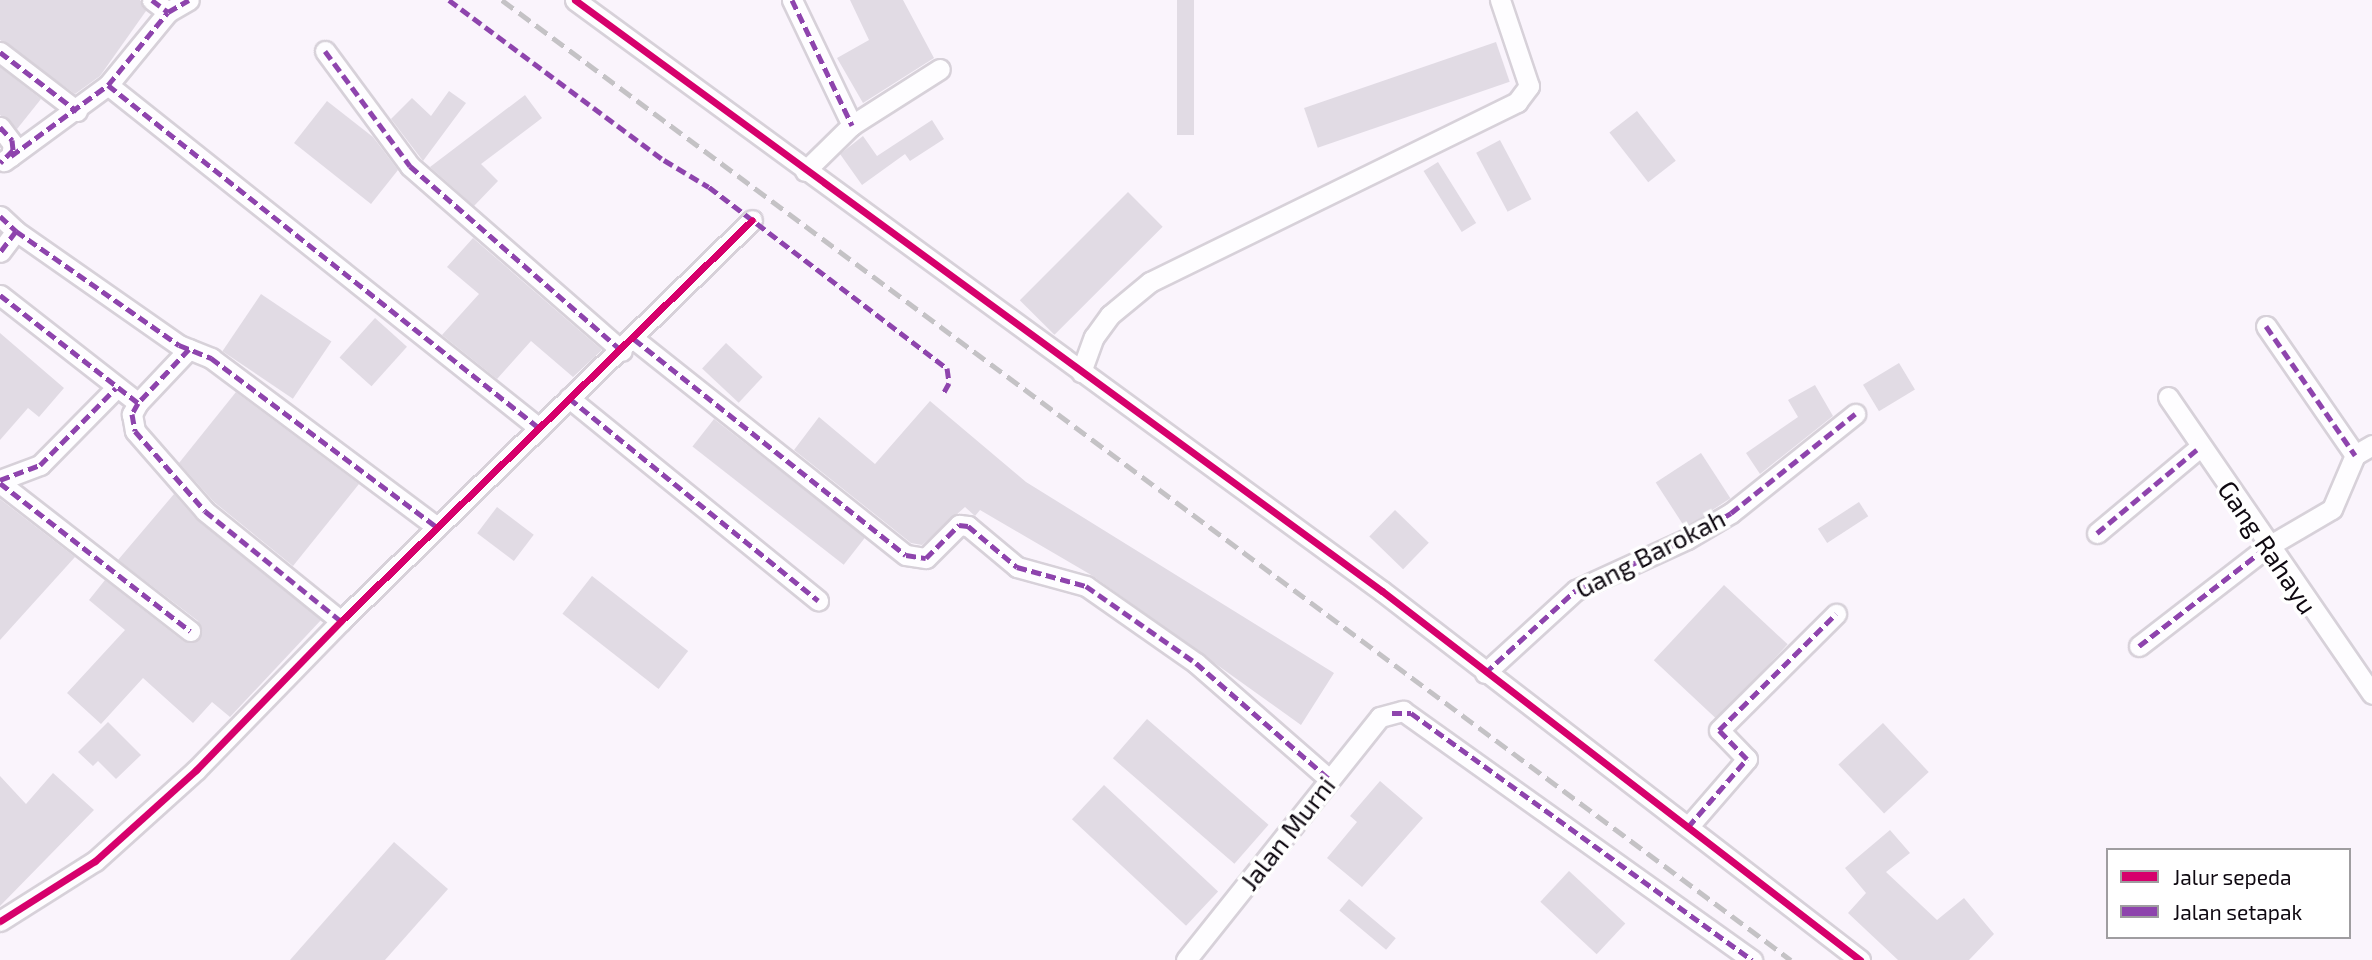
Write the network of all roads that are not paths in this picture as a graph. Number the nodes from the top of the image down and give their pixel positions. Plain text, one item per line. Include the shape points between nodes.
1 (189, 0) edge
2 (575, 0) edge
3 (792, 0) edge
4 (1500, 0) edge
5 (160, 6) edge
6 (325, 51) dead end
7 (0, 52) edge
8 (940, 69) dead end
9 (108, 85) junction
10 (77, 111) junction
11 (852, 125) junction
12 (0, 127) edge
13 (6, 160) edge
14 (805, 171) junction
15 (0, 216) edge
16 (752, 220) dead end
17 (16, 231) junction
18 (0, 252) edge
19 (0, 295) edge
20 (2266, 326) dead end
21 (628, 345) junction
22 (189, 349) junction
23 (1081, 372) junction
24 (116, 388) junction
25 (2168, 397) dead end
26 (569, 398) junction
27 (138, 403) junction
28 (1855, 414) dead end
29 (540, 428) junction
30 (2200, 447) junction
31 (2363, 450) edge
32 (0, 482) edge
33 (437, 527) junction
34 (2097, 533) dead end
35 (2267, 547) junction
36 (818, 600) dead end
37 (1836, 614) dead end
38 (341, 621) junction
39 (190, 631) dead end
40 (2139, 646) dead end
41 (1485, 673) junction
42 (2372, 694) edge
43 (1329, 779) junction
44 (1688, 827) junction
45 (0, 921) edge
46 (1186, 960) edge
47 (1752, 960) edge
48 (1860, 960) edge

1 - 5 street
2 - 14 street
3 - 11 street
4 - 23 street via 1529,86 1517,102 1150,282 1110,315
5 - 9 street
6 - 21 street via 410,166
7 - 10 street
8 - 11 street
9 - 10 street
9 - 29 street
10 - 13 street
11 - 14 street
12 - 13 street via 12,140
14 - 23 street
15 - 17 street
16 - 21 street
17 - 18 street
17 - 22 street
19 - 24 street
20 - 31 street
21 - 26 street
21 - 43 street via 906,555 926,558 959,524 968,526 1017,567 1086,586 1196,663
22 - 27 street
22 - 33 street via 211,358
23 - 41 street via 1382,591
24 - 27 street
24 - 32 street via 40,464
25 - 30 street, Gang Rahayu
26 - 29 street
26 - 36 street
27 - 38 street via 132,414 135,431 180,486
28 - 41 street, Gang Barokah via 1731,513 1687,539 1576,590
29 - 33 street
30 - 34 street
30 - 35 street, Gang Rahayu
31 - 35 street via 2332,509
32 - 39 street
33 - 38 street
35 - 40 street
35 - 42 street, Gang Rahayu
37 - 44 street via 1719,730 1747,760
38 - 45 street via 197,770 114,846
41 - 44 street
43 - 46 street, Jalan Murni
43 - 47 street, Jalan Murni via 1380,717 1411,713
44 - 48 street

